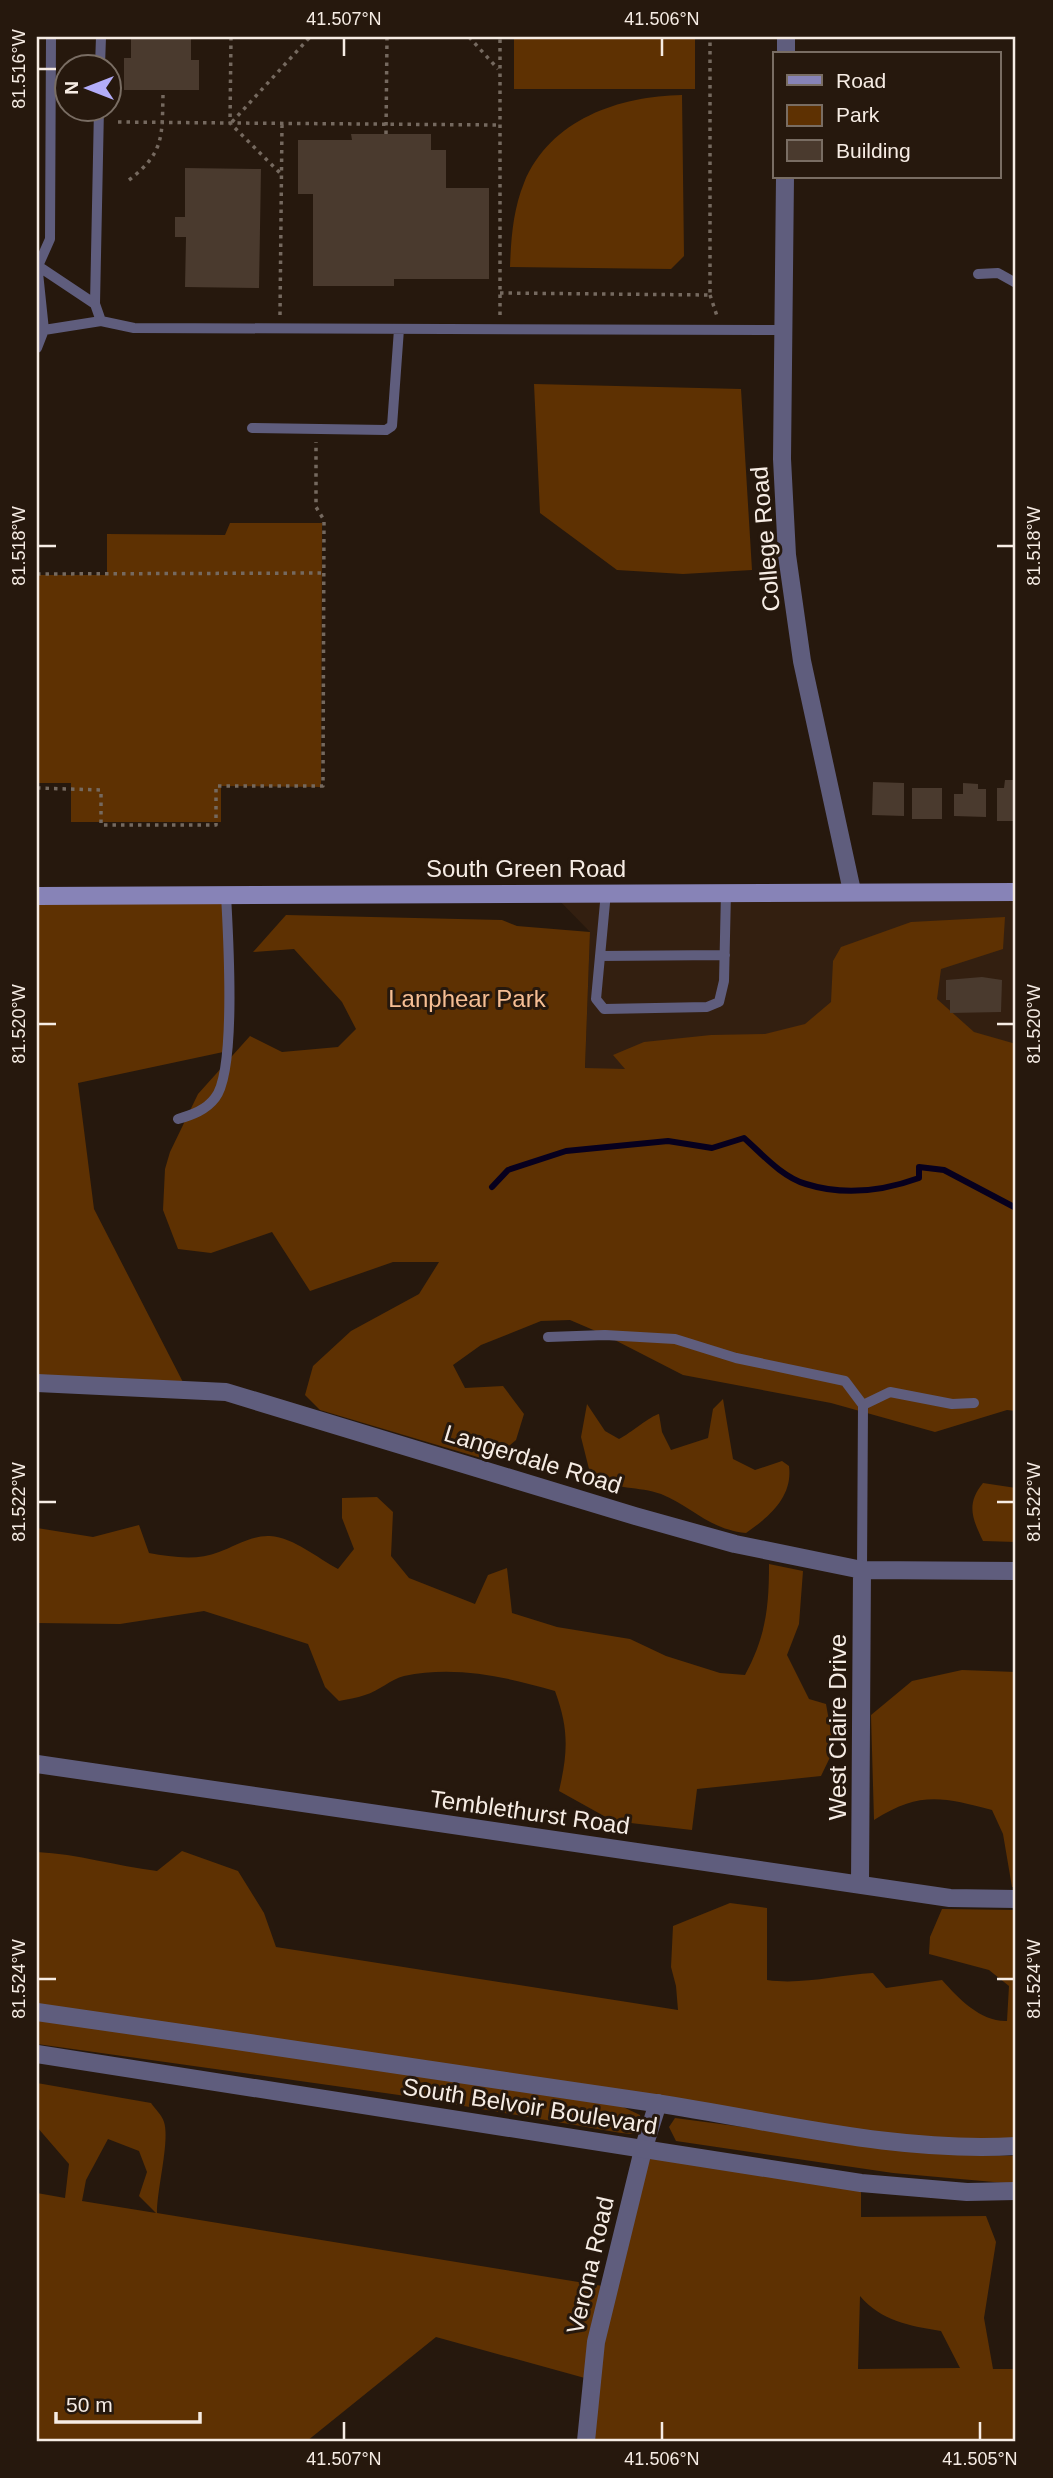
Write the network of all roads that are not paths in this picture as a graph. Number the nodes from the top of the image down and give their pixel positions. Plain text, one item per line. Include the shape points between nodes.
1 (51, 37) edge
2 (99, 122) edge
3 (785, 178) edge
4 (38, 264) edge
5 (978, 274) dead end
6 (1016, 283) edge
7 (95, 304) junction
8 (101, 321) junction
9 (400, 328) junction
10 (44, 330) junction
11 (783, 330) junction
12 (37, 348) edge
13 (252, 428) dead end
14 (726, 891) junction
15 (852, 891) junction
16 (606, 892) junction
17 (1016, 892) edge
18 (226, 895) junction
19 (37, 896) edge
20 (725, 955) junction
21 (600, 956) junction
22 (178, 1119) dead end
23 (548, 1337) dead end
24 (37, 1383) edge
25 (974, 1403) dead end
26 (863, 1405) junction
27 (862, 1570) junction
28 (1016, 1572) edge
29 (37, 1765) edge
30 (860, 1885) junction
31 (1016, 1899) edge
32 (37, 2012) edge
33 (37, 2054) edge
34 (658, 2103) junction
35 (1016, 2146) edge
36 (643, 2150) junction
37 (1016, 2191) edge
38 (586, 2441) edge

1 - 4 lane via 50,239
2 - 7 lane
3 - 11 street, College Road
4 - 7 lane
4 - 10 lane
5 - 6 lane via 998,273
7 - 8 lane
8 - 9 lane via 135,328
8 - 10 lane
9 - 11 lane
9 - 13 lane via 391,426 386,430
10 - 12 lane
11 - 15 street, College Road via 787,555 802,661
14 - 15 main road, South Green Road
14 - 16 main road, South Green Road
14 - 20 lane
15 - 17 main road, South Green Road
16 - 18 main road, South Green Road
16 - 21 lane
18 - 19 main road, South Green Road
18 - 22 lane via 228,1062 216,1098 197,1114
20 - 21 lane
20 - 21 lane via 719,1002 707,1007 622,1010 604,1009 596,999
23 - 26 lane via 675,1339 736,1358 845,1381
24 - 27 street, Langerdale Road via 226,1392 735,1544
25 - 26 lane via 952,1404 890,1392
26 - 27 lane
27 - 28 street, Langerdale Road
27 - 30 street, West Claire Drive
29 - 30 street, Temblethurst Road
30 - 31 street, Temblethurst Road via 950,1898
32 - 34 street, South Belvoir Boulevard
33 - 36 street, South Belvoir Boulevard
34 - 35 street, South Belvoir Boulevard via 874,2141
34 - 36 street, Verona Road
36 - 37 street, South Belvoir Boulevard via 861,2183 967,2192
36 - 38 street, Verona Road via 596,2342

